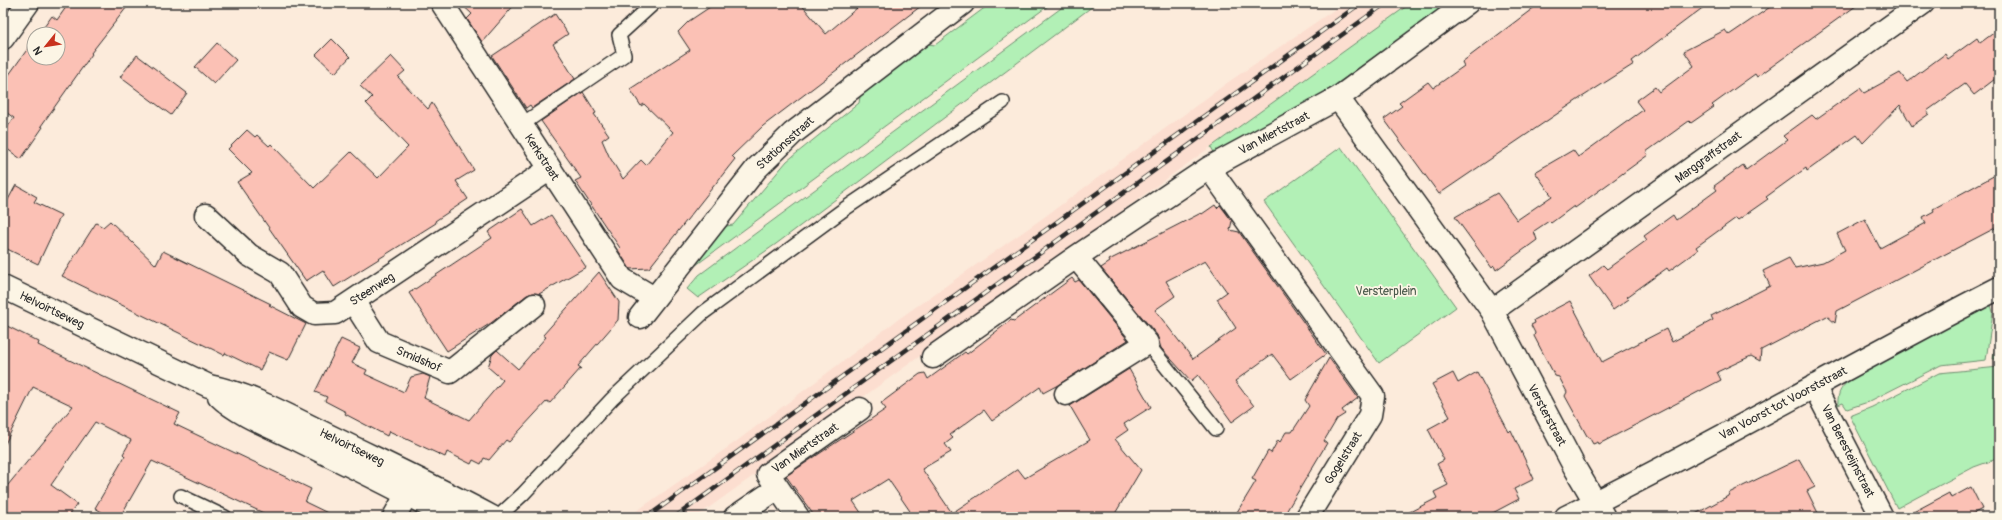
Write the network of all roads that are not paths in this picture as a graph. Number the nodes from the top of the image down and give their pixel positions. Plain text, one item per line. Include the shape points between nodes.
1 (28, 3) edge
2 (442, 3) edge
3 (654, 3) edge
4 (963, 3) edge
5 (1467, 3) edge
6 (1923, 3) edge
7 (3, 38) edge
8 (1338, 98) junction
9 (1002, 102) dead end
10 (521, 125) junction
11 (1209, 168) junction
12 (550, 169) junction
13 (206, 215) dead end
14 (1076, 257) junction
15 (3, 287) edge
16 (1999, 288) edge
17 (654, 298) junction
18 (352, 301) junction
19 (534, 305) dead end
20 (1492, 311) junction
21 (640, 316) dead end
22 (1147, 343) junction
23 (933, 357) dead end
24 (209, 386) junction
25 (1814, 386) junction
26 (1066, 394) dead end
27 (860, 409) dead end
28 (1216, 429) dead end
29 (778, 488) junction
30 (407, 494) junction
31 (181, 496) dead end
32 (1600, 510) edge
33 (225, 517) edge
34 (394, 517) edge
35 (449, 517) edge
36 (492, 517) edge
37 (498, 517) edge
38 (735, 517) edge
39 (798, 517) edge
40 (1307, 517) edge
41 (1566, 517) edge
42 (1882, 517) edge

1 - 7 street
2 - 10 street, Kerkstraat
3 - 10 lane via 619,35 624,55
4 - 17 street, Stationsstraat via 793,133 756,169
5 - 8 street, Van Miertstraat
6 - 20 street, Marggraffstraat
8 - 11 street, Van Miertstraat
8 - 20 street
9 - 37 lane via 843,210 703,313 612,399 524,494
10 - 12 street, Kerkstraat
11 - 14 street, Van Miertstraat
11 - 40 street, Gogelstraat via 1373,396 1370,415
12 - 17 street, Kerkstraat via 622,279
12 - 18 street, Steenweg
13 - 18 street, Steenweg via 249,255 280,273 302,306 314,314 335,313
14 - 22 street
14 - 23 street, Van Miertstraat
15 - 24 street, Helvoirtseweg
16 - 25 street, Van Voorst tot Voorststraat
17 - 21 street, Stationsstraat
18 - 19 street, Smidshof via 379,342 450,372
20 - 32 street, Versterstraat
22 - 26 street
22 - 28 lane
24 - 30 street, Helvoirtseweg via 226,403
24 - 36 street, Helvoirtseweg via 232,390 280,412
25 - 32 street, Van Voorst tot Voorststraat via 1635,483
25 - 42 street, Van Beresteijnstraat
27 - 29 street, Van Miertstraat via 768,474
29 - 38 street, Van Miertstraat
29 - 39 street
30 - 34 street
30 - 35 street, Helvoirtseweg
31 - 33 lane
32 - 41 street, Van Voorst tot Voorststraat

